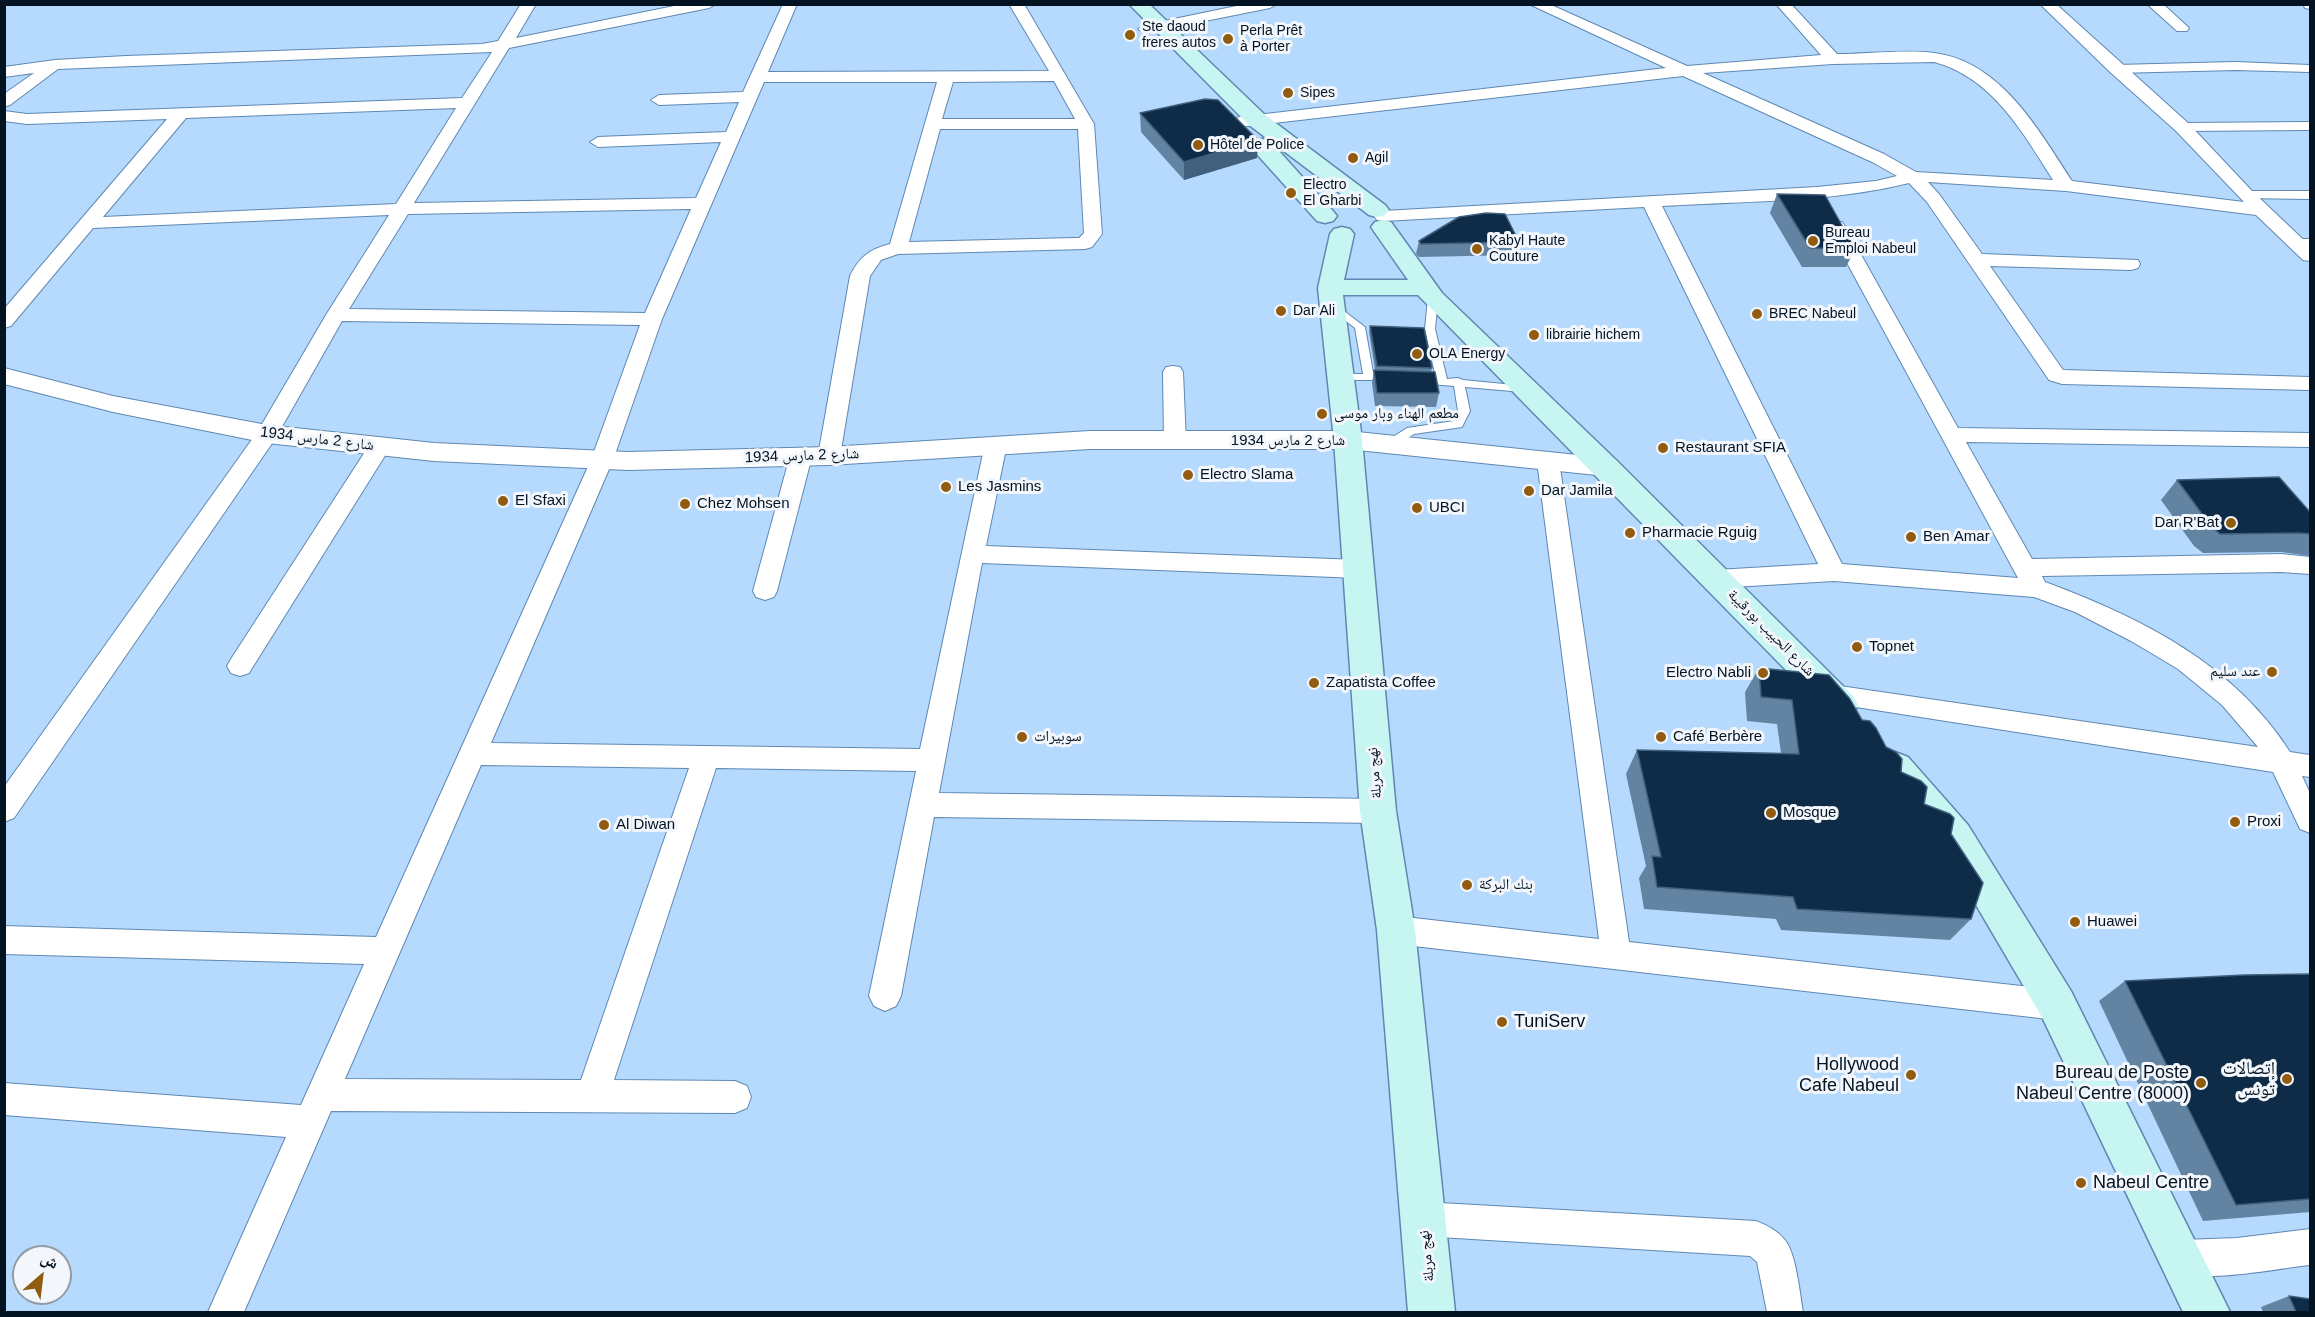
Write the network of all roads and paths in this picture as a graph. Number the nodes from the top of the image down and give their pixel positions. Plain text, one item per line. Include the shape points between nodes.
1 (529, 4) edge
2 (709, 4) edge
3 (790, 4) edge
4 (1016, 4) edge
5 (1120, 4) edge
6 (1138, 4) edge
7 (1270, 4) edge
8 (1536, 4) edge
9 (1783, 4) edge
10 (2047, 4) edge
11 (2154, 4) edge
12 (1152, 27) junction
13 (2182, 28) dead end
14 (502, 45) junction
15 (1833, 59) junction
16 (55, 65) junction
17 (2116, 69) junction
18 (2310, 69) edge
19 (4, 72) edge
20 (1687, 72) junction
21 (1059, 76) junction
22 (946, 77) junction
23 (753, 87) junction
24 (659, 100) dead end
25 (4, 102) edge
26 (466, 103) junction
27 (182, 112) junction
28 (4, 116) edge
29 (1248, 121) junction
30 (934, 124) junction
31 (1086, 124) junction
32 (2310, 126) edge
33 (2182, 127) junction
34 (732, 137) junction
35 (598, 142) dead end
36 (1913, 177) junction
37 (2066, 186) junction
38 (1817, 192) junction
39 (2246, 195) junction
40 (2310, 195) edge
41 (1650, 200) junction
42 (703, 203) junction
43 (400, 209) junction
44 (2261, 210) junction
45 (1381, 218) junction
46 (89, 223) junction
47 (1334, 225) junction
48 (2304, 243) edge
49 (898, 248) junction
50 (2310, 256) edge
51 (1977, 260) junction
52 (2131, 264) dead end
53 (1331, 297) junction
54 (1426, 311) junction
55 (336, 315) junction
56 (652, 319) junction
57 (4, 322) edge
58 (1173, 372) dead end
59 (4, 376) edge
60 (1363, 378) junction
61 (1411, 379) edge
62 (1442, 380) junction
63 (1458, 381) junction
64 (2310, 383) edge
65 (1526, 389) junction
66 (267, 434) junction
67 (1951, 435) junction
68 (1348, 440) junction
69 (2310, 440) edge
70 (1175, 442) junction
71 (996, 444) junction
72 (1389, 445) junction
73 (380, 446) junction
74 (801, 456) junction
75 (830, 456) junction
76 (602, 460) junction
77 (1548, 460) junction
78 (1606, 467) junction
79 (972, 554) junction
80 (2310, 565) edge
81 (1359, 569) junction
82 (1834, 572) junction
83 (2031, 578) junction
84 (1716, 579) junction
85 (765, 591) dead end
86 (240, 666) dead end
87 (1833, 695) junction
88 (472, 754) junction
89 (706, 757) junction
90 (932, 760) junction
91 (2282, 762) junction
92 (2310, 766) edge
93 (923, 805) junction
94 (4, 810) edge
95 (1378, 811) junction
96 (2310, 821) edge
97 (1396, 930) junction
98 (4, 940) edge
99 (385, 951) junction
100 (1616, 955) junction
101 (885, 996) dead end
102 (2057, 1005) junction
103 (592, 1096) junction
104 (735, 1097) dead end
105 (4, 1099) edge
106 (316, 1109) junction
107 (1423, 1219) junction
108 (2310, 1247) edge
109 (2181, 1258) junction
110 (226, 1312) edge
111 (1432, 1312) edge
112 (1785, 1312) edge
113 (2207, 1312) edge

1 - 14 street
2 - 14 street
3 - 23 street
4 - 21 street
5 - 12 main road
6 - 12 main road
7 - 12 street
8 - 20 street
9 - 15 street
10 - 17 street
11 - 13 street
12 - 29 main road
14 - 16 street via 457,51
14 - 26 street
15 - 20 street
15 - 37 street via 1934,57 1957,63 2017,111
16 - 19 street
16 - 25 street
17 - 18 street
17 - 33 street
20 - 29 street
20 - 36 street
21 - 22 street
21 - 31 street
22 - 23 street
22 - 30 street
23 - 24 street
23 - 34 street
26 - 27 street
26 - 43 street
27 - 28 street via 27,119
27 - 46 street
29 - 45 main road, شارع الحبيب بورقيبة
29 - 47 main road
30 - 31 street
30 - 49 street
31 - 49 street via 1093,234 1089,240 1076,244
32 - 33 street
33 - 39 street
34 - 35 street
34 - 42 street
36 - 37 street
36 - 38 street via 1876,186
36 - 51 street via 1934,198
37 - 44 street
38 - 41 street
38 - 67 street
39 - 40 street
39 - 44 street
41 - 45 street
41 - 82 street
42 - 43 street
42 - 56 street
43 - 46 street
43 - 55 street
44 - 48 street
45 - 47 main road via 1377,232 1362,236
45 - 47 main road via 1368,206 1346,204 1336,206
45 - 54 main road, شارع الحبيب بورقيبة
46 - 57 street
47 - 53 main road, نهج مربلة
48 - 50 street
49 - 75 street via 874,254 860,276
51 - 52 street
51 - 64 street via 2056,375 2062,378
53 - 54 main road
53 - 60 main road, نهج مربلة
53 - 60 lane via 1366,328
54 - 62 lane
54 - 65 main road, شارع الحبيب بورقيبة
55 - 56 street
55 - 66 street
56 - 76 street
58 - 70 street
59 - 66 street, شارع 2 مارس 1934 via 113,404
60 - 68 main road, نهج مربلة
61 - 62 lane
62 - 63 lane
63 - 65 lane
63 - 72 lane via 1464,411 1458,424 1411,431
65 - 78 main road, شارع الحبيب بورقيبة
66 - 73 street, شارع 2 مارس 1934
66 - 94 street
67 - 69 street
67 - 83 street
68 - 70 street, شارع 2 مارس 1934
68 - 72 street, شارع 2 مارس 1934
68 - 81 main road, نهج مربلة
70 - 71 street, شارع 2 مارس 1934
71 - 75 street, شارع 2 مارس 1934
71 - 79 street
72 - 77 street, شارع 2 مارس 1934
73 - 76 street, شارع 2 مارس 1934
73 - 86 street
74 - 75 street, شارع 2 مارس 1934
74 - 76 street, شارع 2 مارس 1934
74 - 85 street
76 - 88 street
77 - 78 street, شارع 2 مارس 1934
77 - 100 street
78 - 84 main road, شارع الحبيب بورقيبة
79 - 81 street
79 - 90 street
80 - 83 street via 2281,563
81 - 95 main road, نهج مربلة
82 - 83 street
82 - 84 street
83 - 91 street via 2187,662 2231,698 2265,735
84 - 87 main road, شارع الحبيب بورقيبة
87 - 91 street
87 - 102 main road, شارع الحبيب بورقيبة via 1954,836
88 - 89 street
88 - 99 street
89 - 90 street
89 - 103 street
90 - 93 street
91 - 92 street
91 - 96 street
93 - 95 street
93 - 101 street
95 - 97 main road, نهج مربلة
97 - 100 street
97 - 107 main road, نهج مربلة
98 - 99 street
99 - 106 street
100 - 102 street
102 - 109 main road, شارع الحبيب بورقيبة
103 - 104 street
103 - 106 street
105 - 106 street
106 - 110 street
107 - 111 main road, نهج مربلة
107 - 112 street via 1756,1239 1773,1252
108 - 109 street
109 - 113 main road, شارع الحبيب بورقيبة

